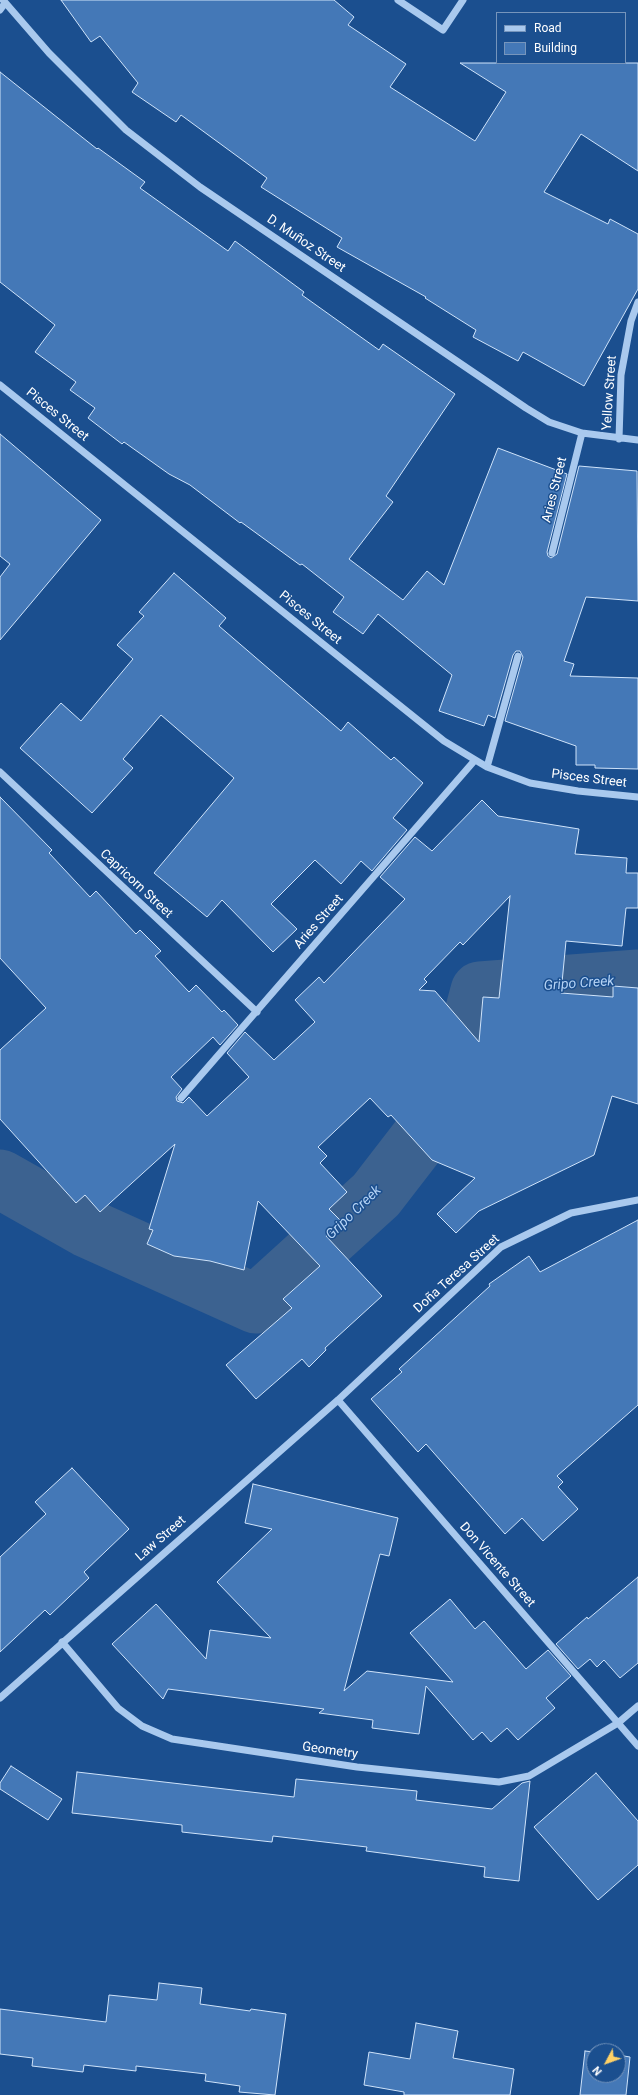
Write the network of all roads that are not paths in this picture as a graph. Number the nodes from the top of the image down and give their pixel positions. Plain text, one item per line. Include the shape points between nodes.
1 (398, 0) edge
2 (463, 0) edge
3 (4, 2) edge
4 (0, 10) edge
5 (638, 302) edge
6 (0, 386) edge
7 (582, 433) junction
8 (619, 439) junction
9 (638, 440) edge
10 (552, 552) dead end
11 (518, 656) dead end
12 (475, 760) junction
13 (487, 767) junction
14 (0, 772) edge
15 (638, 797) edge
16 (257, 1012) junction
17 (181, 1098) dead end
18 (638, 1200) edge
19 (338, 1400) junction
20 (62, 1642) junction
21 (0, 1698) edge
22 (638, 1706) edge
23 (618, 1723) junction
24 (638, 1746) edge

1 - 2 street via 443,30
3 - 4 street
3 - 7 street, D. Muñoz Street via 49,53 126,130 200,186 526,408 549,422
5 - 8 street, Yellow Street via 631,321 621,375
6 - 12 street, Pisces Street via 444,741
7 - 8 street, D. Muñoz Street
7 - 10 street, Aries Street
8 - 9 street, D. Muñoz Street
11 - 13 street
12 - 13 street, Pisces Street
12 - 16 street, Aries Street
13 - 15 street, Pisces Street via 530,783
14 - 16 street, Capricorn Street
16 - 17 street, Aries Street
18 - 19 street, Doña Teresa Street via 571,1213 501,1247
19 - 20 street, Law Street
19 - 23 street, Don Vicente Street
20 - 21 street, Law Street
20 - 23 street, Geometry via 118,1708 142,1726 172,1739 357,1768 499,1782 529,1776
22 - 23 street, Geometry
23 - 24 street, Don Vicente Street

